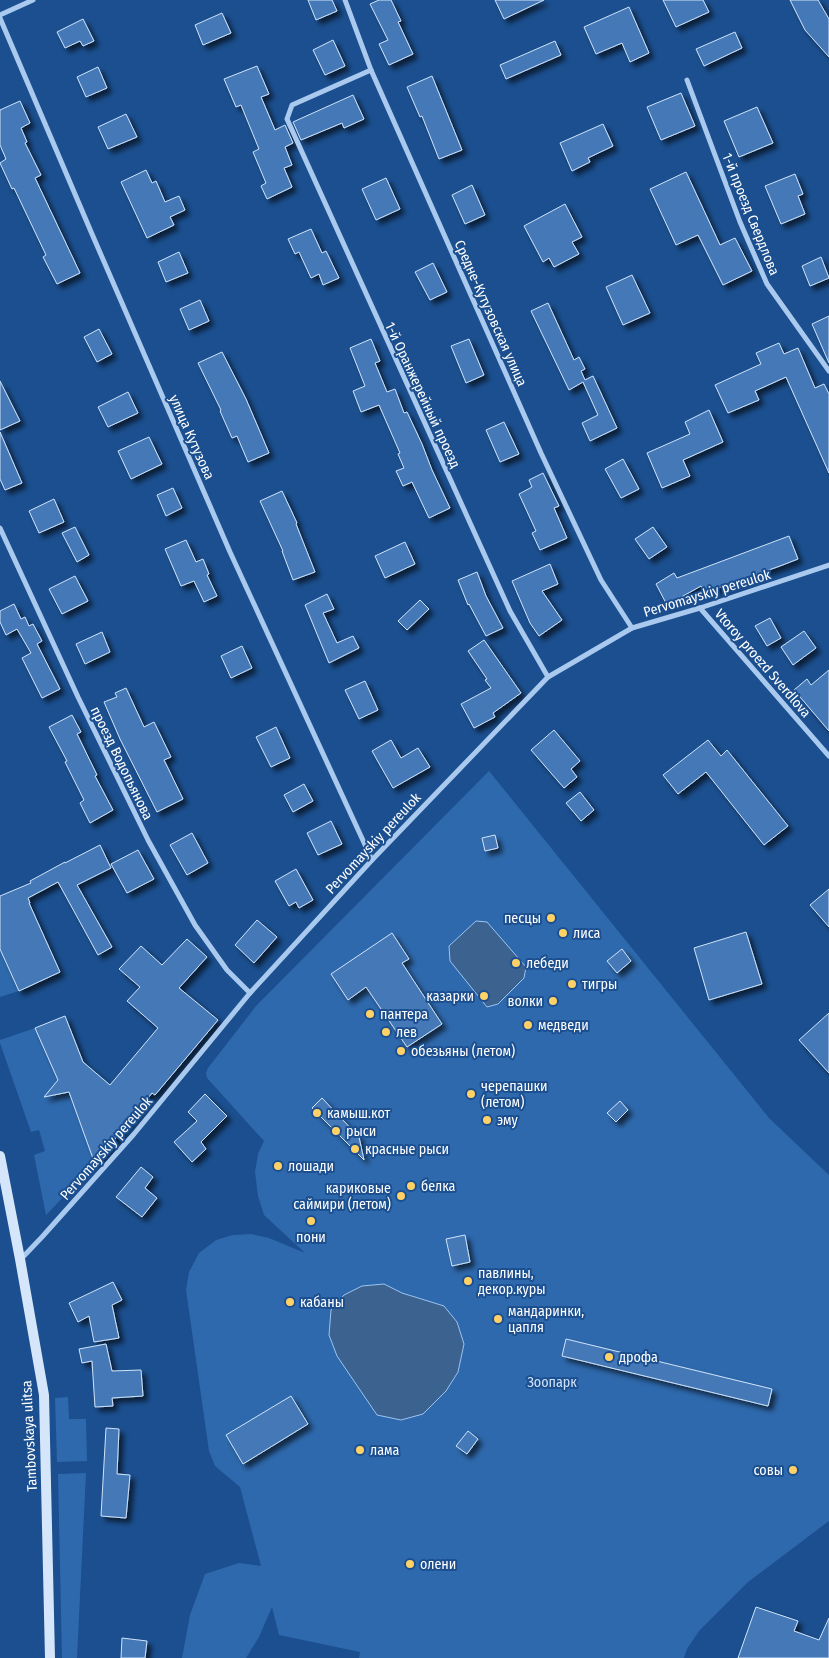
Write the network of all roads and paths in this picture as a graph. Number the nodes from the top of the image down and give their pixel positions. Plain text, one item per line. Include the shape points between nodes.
1 (33, 0) edge
2 (345, 0) edge
3 (0, 14) edge
4 (0, 18) edge
5 (372, 70) junction
6 (687, 80) dead end
7 (829, 371) edge
8 (0, 528) edge
9 (829, 565) edge
10 (700, 608) junction
11 (632, 628) junction
12 (548, 677) junction
13 (829, 756) edge
14 (372, 860) junction
15 (250, 993) junction
16 (0, 1156) edge
17 (20, 1259) junction
18 (50, 1658) edge

1 - 3 street
2 - 5 street, Средне-Кутузовская улица
4 - 14 street, улица Кутузова via 230,552
5 - 11 street, Средне-Кутузовская улица via 546,462 601,580
5 - 12 street, 1-й Оранжерейный проезд via 292,104 286,118 510,611
6 - 7 street, 1-й проезд Свердлова via 740,222 767,284
8 - 15 street, проезд Водопьянова via 148,840 195,925 228,970
9 - 10 street, Pervomayskiy pereulok
10 - 11 street, Pervomayskiy pereulok
10 - 13 street, Vtoroy proezd Sverdlova
11 - 12 street, Pervomayskiy pereulok
12 - 14 street, Pervomayskiy pereulok
14 - 15 street, Pervomayskiy pereulok
15 - 17 street, Pervomayskiy pereulok via 134,1134
16 - 17 main road, Tambovskaya ulitsa
17 - 18 main road, Tambovskaya ulitsa via 44,1395

